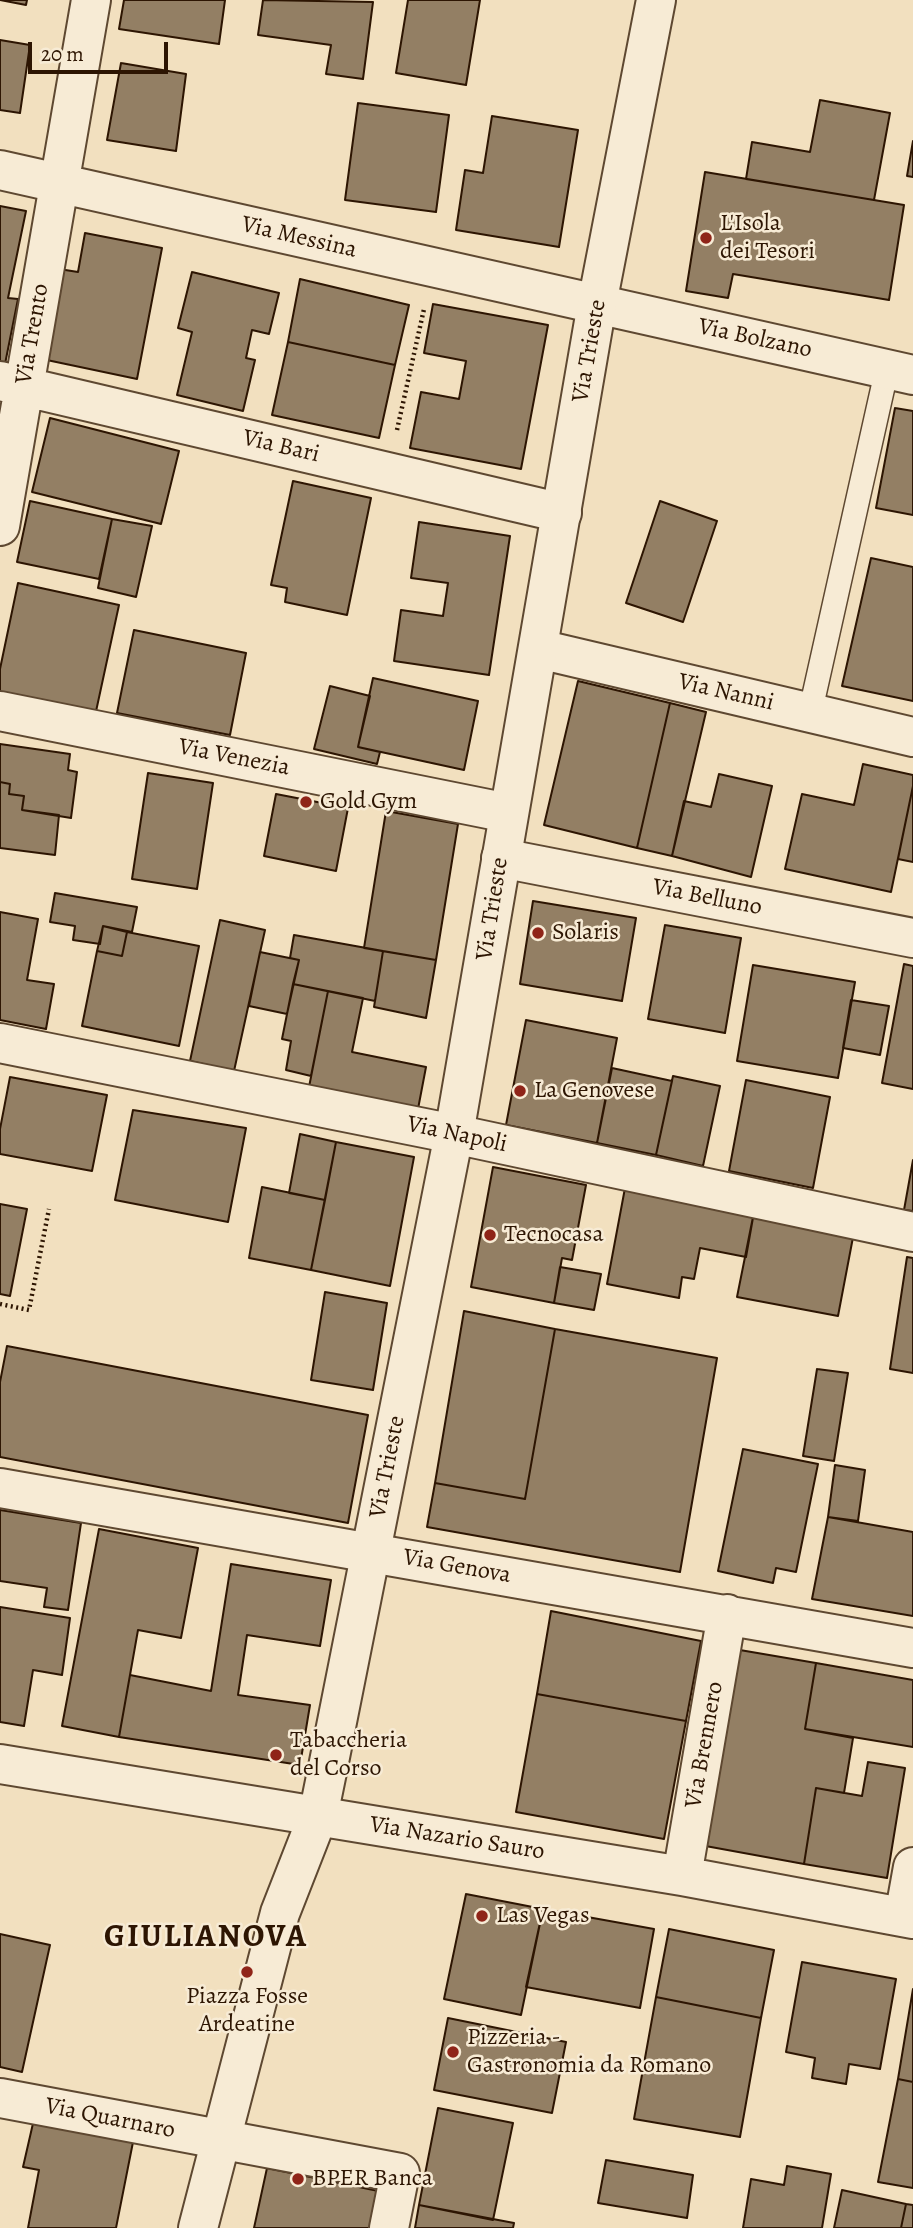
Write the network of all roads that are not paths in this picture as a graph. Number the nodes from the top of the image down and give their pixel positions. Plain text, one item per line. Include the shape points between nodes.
1 (90, 0) edge
2 (656, 0) edge
3 (0, 170) edge
4 (60, 184) junction
5 (597, 304) junction
6 (900, 372) edge
7 (12, 384) edge
8 (562, 513) junction
9 (0, 526) edge
10 (539, 649) junction
11 (0, 711) edge
12 (810, 713) junction
13 (913, 737) edge
14 (508, 813) junction
15 (501, 858) junction
16 (913, 938) edge
17 (0, 1043) edge
18 (454, 1134) junction
19 (913, 1232) edge
20 (0, 1488) edge
21 (372, 1552) junction
22 (727, 1614) junction
23 (913, 1648) edge
24 (0, 1765) edge
25 (318, 1816) junction
26 (913, 1867) edge
27 (682, 1876) junction
28 (909, 1918) edge
29 (0, 2098) edge
30 (220, 2140) junction
31 (198, 2228) edge
32 (389, 2228) edge

1 - 4 street, Via Trento
2 - 5 street, Via Trieste
3 - 4 street, Via Messina
4 - 5 street, Via Messina
4 - 7 street, Via Trento
5 - 6 street, Via Bolzano
5 - 8 street, Via Trieste
6 - 12 lane
7 - 8 street, Via Bari
7 - 9 street, Via Trento
8 - 10 street, Via Trieste
10 - 12 street, Via Nanni
10 - 14 street, Via Trieste
11 - 14 street, Via Venezia
12 - 13 street, Via Nanni
14 - 15 street, Via Trieste
15 - 16 street, Via Belluno
15 - 18 street, Via Trieste
17 - 18 street, Via Napoli
18 - 19 street, Via Napoli
18 - 21 street, Via Trieste
20 - 21 street, Via Genova
21 - 22 street, Via Genova
21 - 25 street, Via Trieste
22 - 23 street, Via Genova
22 - 27 street, Via Brennero
24 - 25 street, Via Nazario Sauro
25 - 27 street, Via Nazario Sauro
25 - 30 street, Via Trieste via 280,1913
26 - 28 street
27 - 28 street, Via Nazario Sauro
29 - 30 street, Via Quarnaro
30 - 31 street
30 - 32 street, Via Quarnaro via 400,2173

